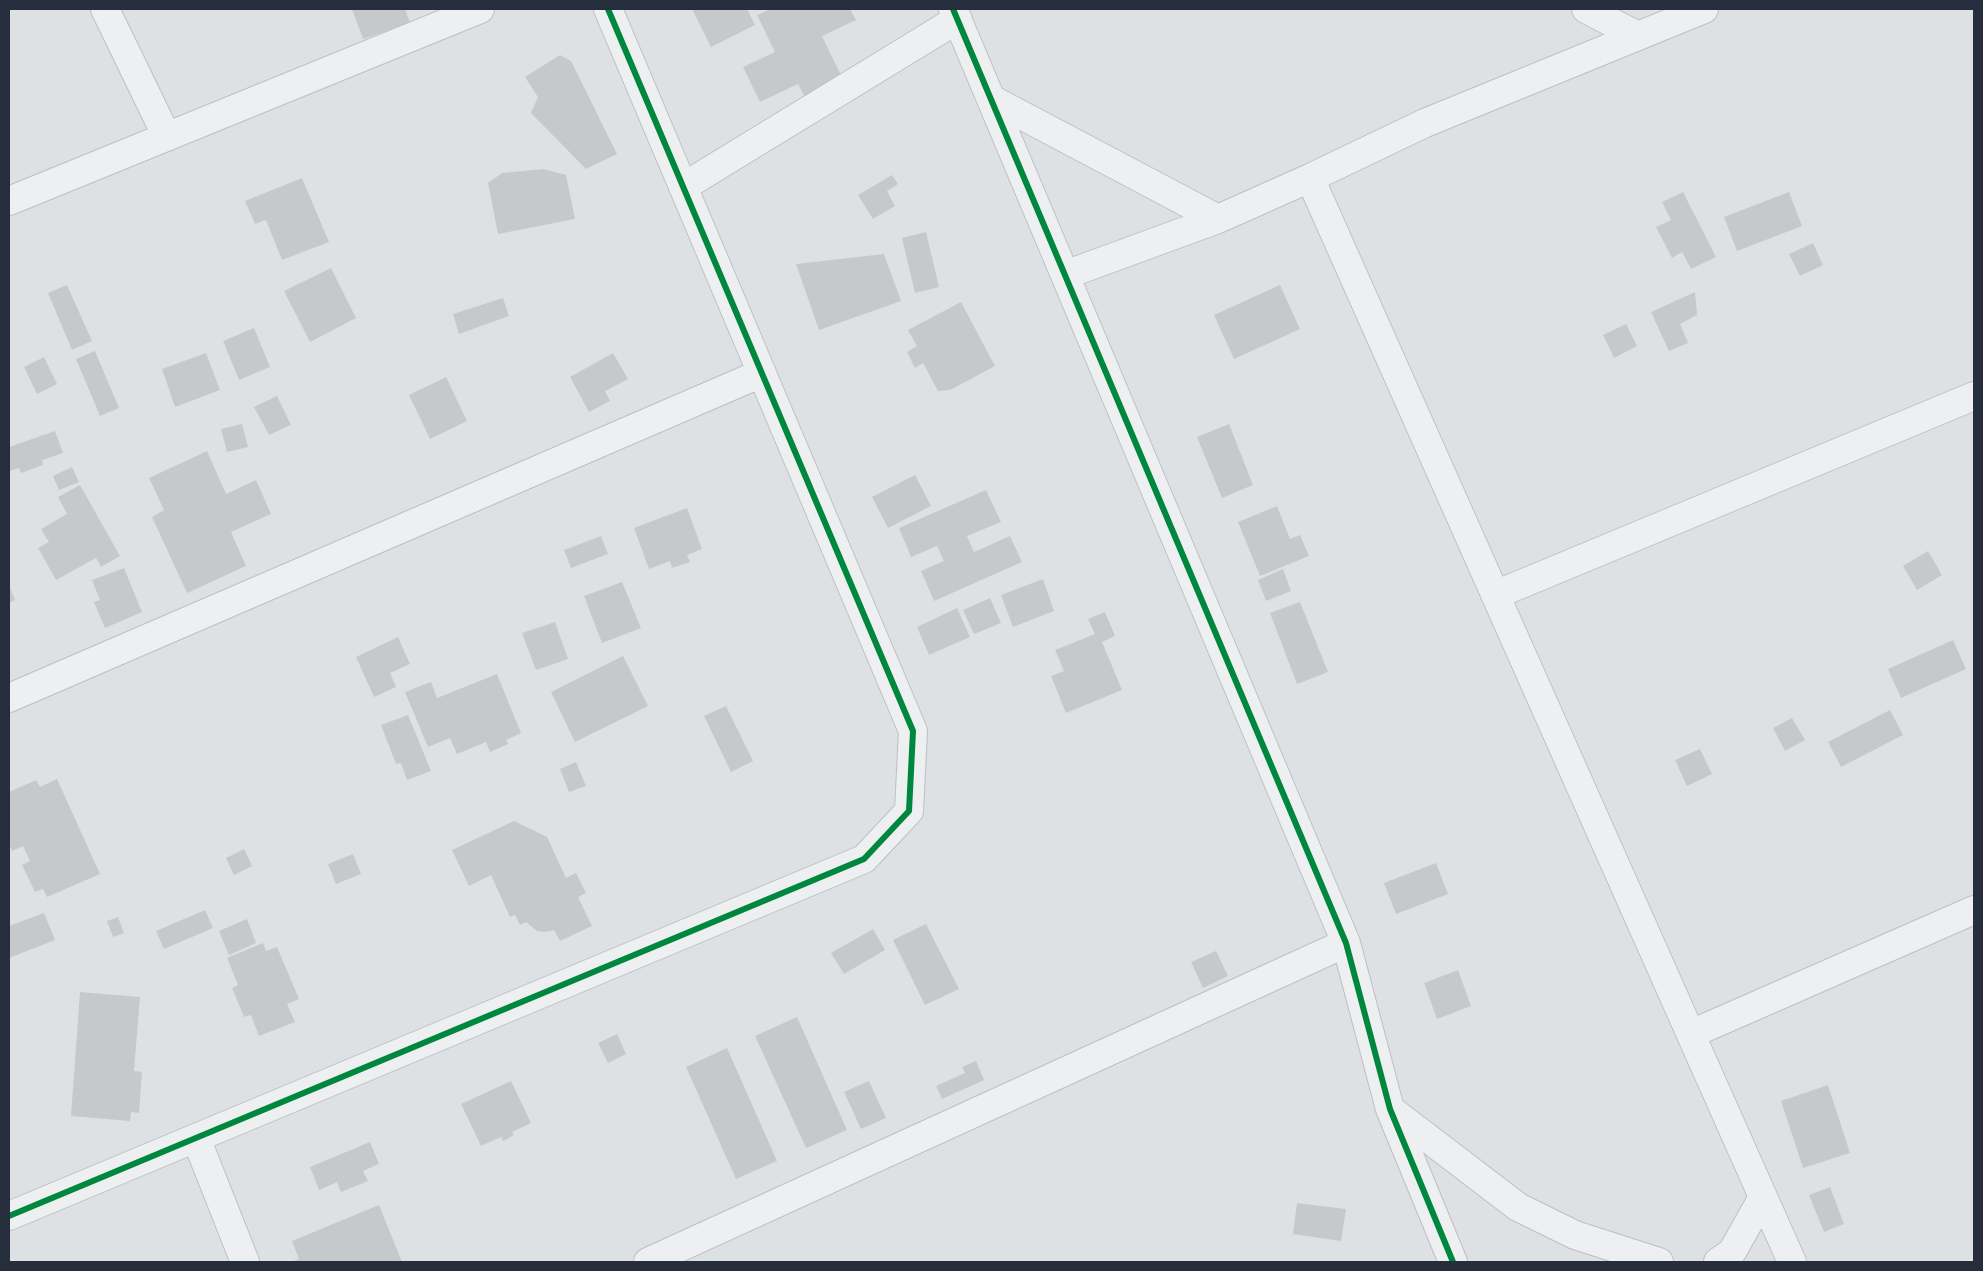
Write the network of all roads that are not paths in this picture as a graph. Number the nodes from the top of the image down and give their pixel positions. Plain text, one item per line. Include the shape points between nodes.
1 (105, 9) edge
2 (480, 9) edge
3 (608, 9) edge
4 (1586, 9) edge
5 (1704, 9) edge
6 (956, 14) edge
7 (1638, 36) junction
8 (991, 99) junction
9 (167, 137) junction
10 (1310, 178) junction
11 (683, 187) junction
12 (9, 201) edge
13 (1218, 219) junction
14 (1065, 275) junction
15 (762, 373) junction
16 (1974, 396) edge
17 (1495, 594) junction
18 (9, 698) edge
19 (1974, 910) edge
20 (1346, 943) junction
21 (1691, 1034) junction
22 (1390, 1109) junction
23 (196, 1138) junction
24 (1763, 1197) junction
25 (9, 1216) edge
26 (245, 1262) edge
27 (648, 1262) edge
28 (1453, 1262) edge
29 (1659, 1262) edge
30 (1718, 1262) edge
31 (1792, 1262) edge

1 - 9 street
2 - 9 street
3 - 11 street
4 - 7 street
5 - 7 street
6 - 8 street
6 - 11 street
7 - 10 street via 1425,123
8 - 13 street
8 - 14 street
9 - 12 street
10 - 13 street
10 - 17 street
11 - 15 street
13 - 14 street
14 - 20 street
15 - 18 street
15 - 23 street via 913,731 909,811 864,859
16 - 17 street
17 - 21 street
19 - 21 street
20 - 22 street
20 - 27 street
21 - 24 street
22 - 28 street
22 - 29 street via 1518,1207 1575,1235
23 - 25 street
23 - 26 street
24 - 30 street via 1732,1252
24 - 31 street

